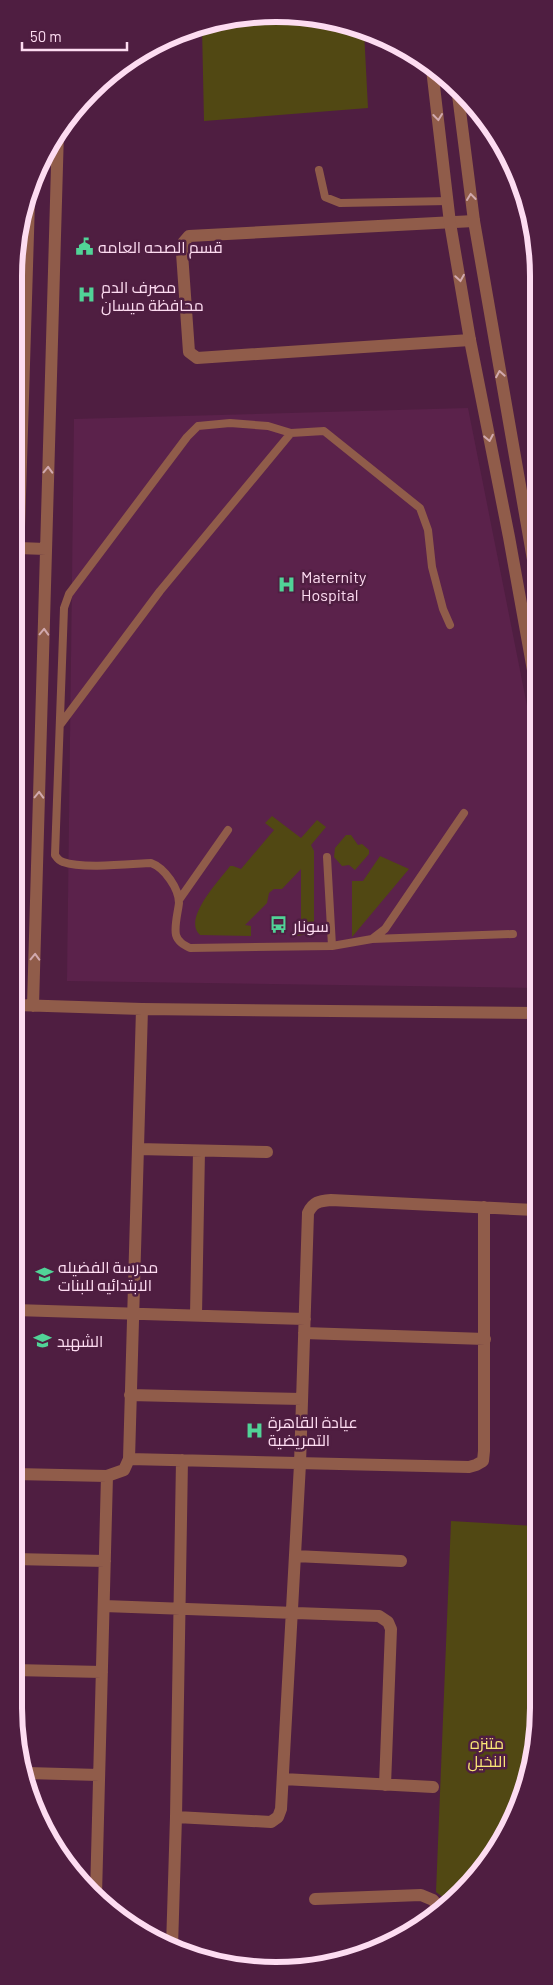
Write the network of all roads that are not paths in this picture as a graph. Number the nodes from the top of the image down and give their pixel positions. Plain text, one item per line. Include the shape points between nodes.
1 (433, 77) edge
2 (459, 100) edge
3 (58, 148) edge
4 (319, 170) dead end
5 (448, 201) junction
6 (474, 221) junction
7 (450, 222) junction
8 (28, 224) edge
9 (22, 340) edge
10 (470, 340) junction
11 (291, 433) junction
12 (530, 543) edge
13 (22, 548) edge
14 (46, 549) junction
15 (450, 625) dead end
16 (530, 654) edge
17 (60, 725) junction
18 (464, 813) dead end
19 (228, 830) dead end
20 (327, 857) dead end
21 (179, 900) junction
22 (513, 934) dead end
23 (372, 939) junction
24 (332, 946) junction
25 (22, 1005) edge
26 (33, 1006) junction
27 (142, 1009) junction
28 (530, 1013) edge
29 (138, 1149) junction
30 (199, 1151) junction
31 (267, 1152) dead end
32 (484, 1207) junction
33 (530, 1210) edge
34 (22, 1310) edge
35 (133, 1314) junction
36 (196, 1315) junction
37 (305, 1319) junction
38 (304, 1333) junction
39 (485, 1339) junction
40 (130, 1395) junction
41 (302, 1400) junction
42 (129, 1459) junction
43 (182, 1460) junction
44 (300, 1464) junction
45 (22, 1474) edge
46 (107, 1476) junction
47 (295, 1556) junction
48 (22, 1559) edge
49 (105, 1562) junction
50 (401, 1562) dead end
51 (104, 1606) junction
52 (180, 1609) junction
53 (292, 1612) junction
54 (22, 1670) edge
55 (102, 1672) junction
56 (31, 1773) edge
57 (99, 1775) junction
58 (283, 1778) junction
59 (385, 1785) junction
60 (433, 1787) dead end
61 (176, 1817) junction
62 (96, 1887) edge
63 (315, 1899) dead end
64 (437, 1905) edge
65 (172, 1940) edge

1 -> 5 street
6 -> 2 street
14 -> 3 street
4 - 5 lane via 325,197 340,203
5 - 7 street
6 - 7 street
12 -> 6 street
7 -> 10 street
7 - 10 street via 189,236 183,243 182,253 189,352 197,358
8 - 9 street
10 -> 16 street
11 - 15 lane via 324,431 420,508 428,530 432,567
11 - 17 lane via 160,591
11 - 17 lane via 268,426 230,423 198,426 186,438 68,594 64,608
13 - 14 street
26 -> 14 street
17 - 21 lane via 55,846 58,860 80,865 151,863 160,866 167,874
18 - 23 lane via 385,929
19 - 21 lane
20 - 24 lane
21 - 24 lane via 176,934 182,944 190,948
22 - 23 lane
23 - 24 lane
25 - 26 street
26 - 27 street
27 - 28 street
27 - 29 street
29 - 30 street
29 - 35 street
30 - 31 street
30 - 36 street
32 - 33 street
32 - 37 street via 331,1200 312,1205 308,1213
32 - 39 street
34 - 35 street
35 - 36 street
35 - 40 street
36 - 37 street
37 - 38 street
38 - 39 street
38 - 41 street
39 - 44 street via 484,1451 483,1461 476,1466
40 - 41 street
40 - 42 street
41 - 44 street
42 - 43 street
42 - 46 street via 124,1470
43 - 44 street
43 - 52 street
44 - 47 street
45 - 46 street
46 - 49 street
47 - 50 street
47 - 53 street
48 - 49 street
49 - 51 street
51 - 52 street
51 - 55 street
52 - 53 street
52 - 61 street
53 - 58 street
53 - 59 street via 379,1616 388,1622 391,1629
54 - 55 street
55 - 57 street
56 - 57 street
57 - 62 street
58 - 59 street
58 - 61 street via 281,1809 278,1817 270,1822
59 - 60 street
61 - 65 street
63 - 64 street via 421,1895

